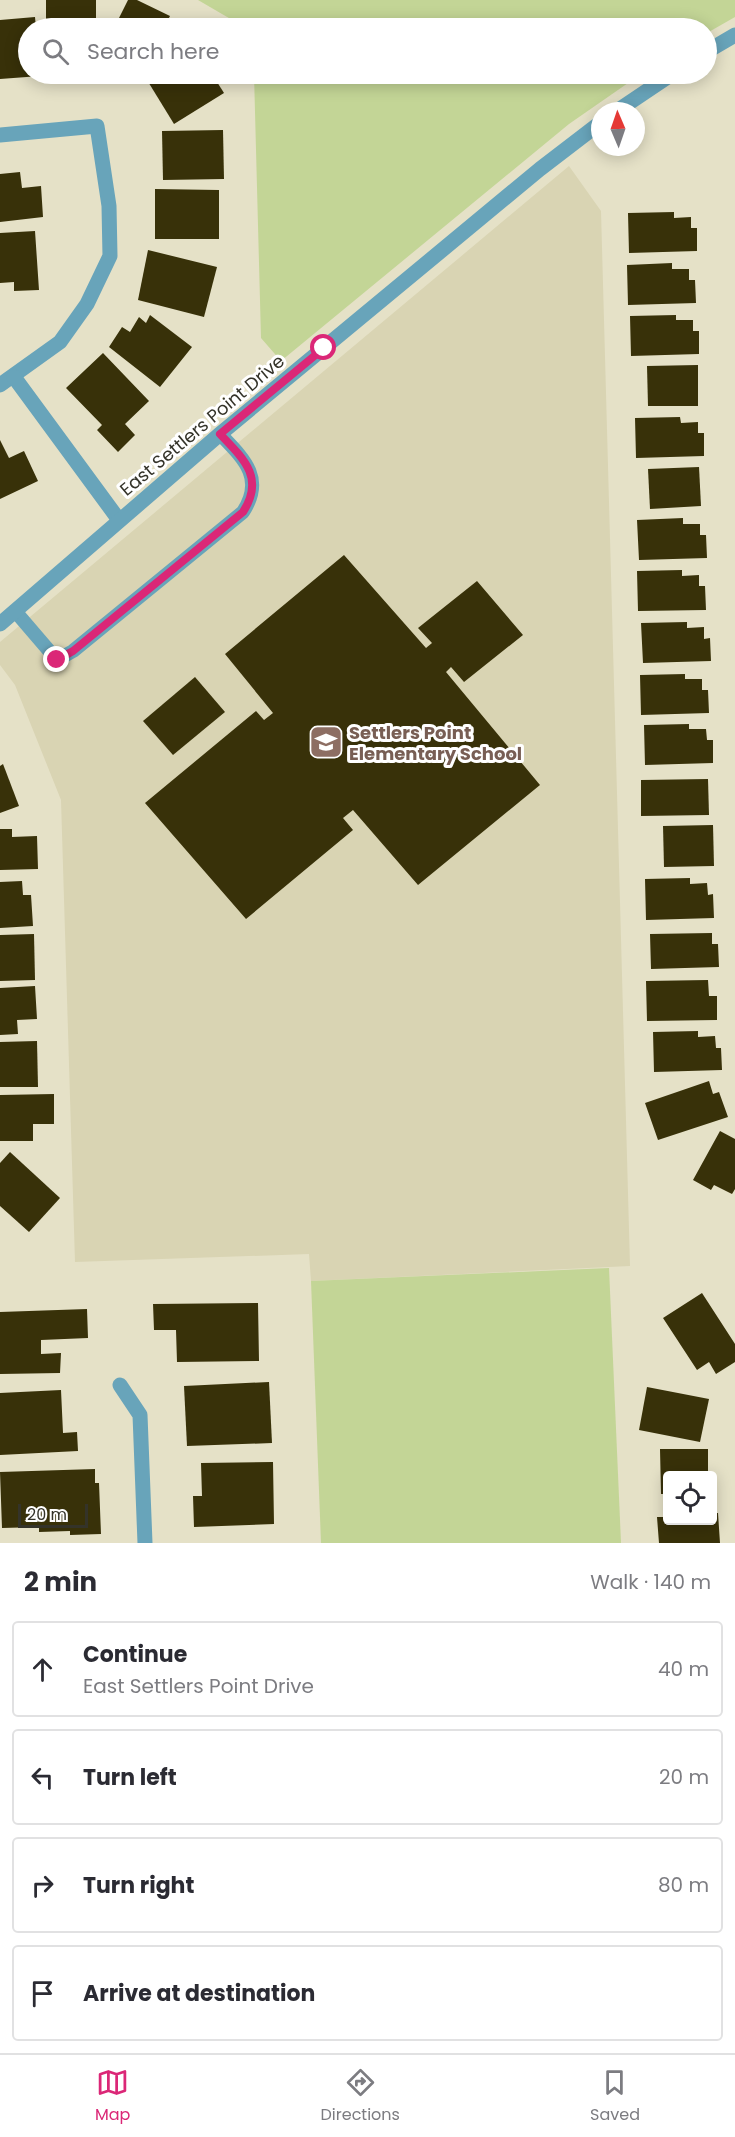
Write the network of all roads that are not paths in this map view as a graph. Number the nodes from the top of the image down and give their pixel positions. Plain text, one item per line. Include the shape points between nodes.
1 (735, 35) edge
2 (717, 46) edge
3 (657, 84) edge
4 (630, 102) edge
5 (591, 130) edge
6 (0, 135) edge
7 (14, 377) junction
8 (0, 386) edge
9 (220, 434) junction
10 (118, 520) junction
11 (15, 611) junction
12 (0, 624) edge
13 (120, 1385) dead end
14 (145, 1543) edge

1 - 2 street
3 - 4 street
5 - 9 street, East Settlers Point Drive
6 - 7 street via 97,126 109,206 110,256 87,304 60,342
7 - 8 street
7 - 10 street
9 - 10 street, East Settlers Point Drive
9 - 11 lane via 246,462 252,478 251,498 243,512 57,660
10 - 11 street, East Settlers Point Drive
11 - 12 street, East Settlers Point Drive
13 - 14 street via 140,1415

